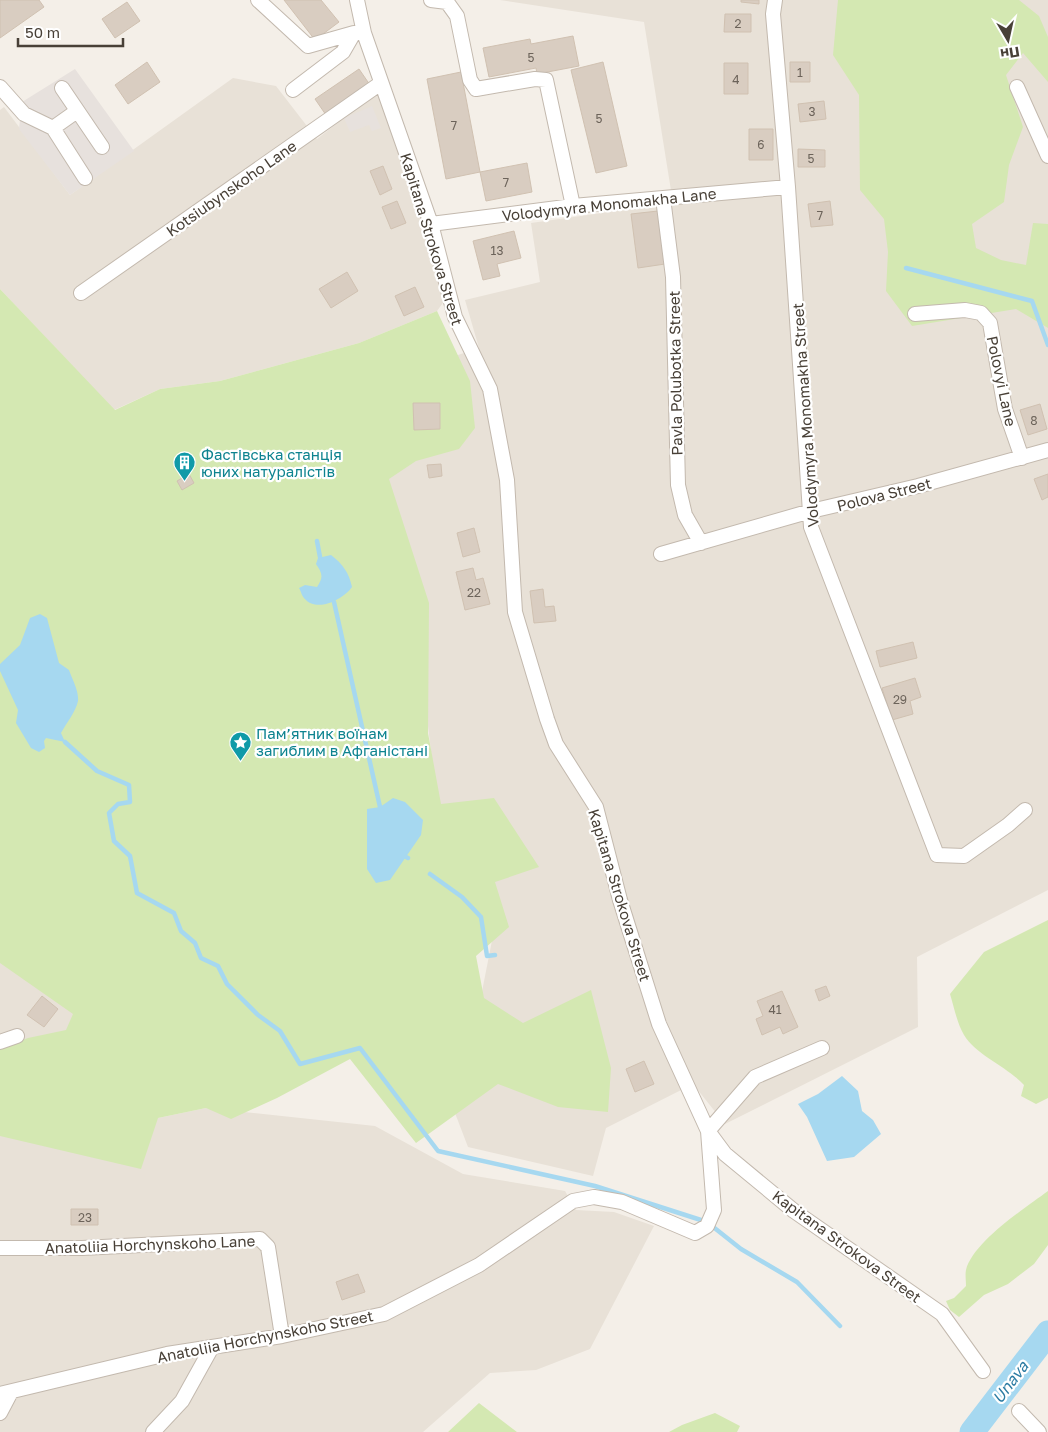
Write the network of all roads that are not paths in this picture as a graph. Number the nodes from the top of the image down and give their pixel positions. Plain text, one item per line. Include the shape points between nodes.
1 (258, 0) edge
2 (357, 0) edge
3 (431, 0) edge
4 (435, 0) edge
5 (775, 0) edge
6 (359, 33) junction
7 (381, 83) junction
8 (0, 87) edge
9 (1017, 87) dead end
10 (62, 88) dead end
11 (294, 90) dead end
12 (77, 111) junction
13 (53, 128) junction
14 (102, 147) dead end
15 (1048, 156) edge
16 (85, 178) dead end
17 (788, 187) junction
18 (663, 198) junction
19 (573, 206) junction
20 (430, 224) junction
21 (81, 293) dead end
22 (915, 314) dead end
23 (1048, 450) edge
24 (1022, 458) junction
25 (811, 511) junction
26 (701, 543) junction
27 (662, 554) dead end
28 (1025, 810) dead end
29 (17, 1036) dead end
30 (0, 1042) edge
31 (822, 1048) dead end
32 (708, 1131) junction
33 (0, 1248) edge
34 (282, 1336) junction
35 (212, 1347) junction
36 (983, 1372) dead end
37 (5, 1394) edge
38 (1019, 1411) dead end
39 (0, 1413) edge
40 (153, 1432) edge
41 (1039, 1432) edge

1 - 6 street via 308,46
2 - 6 street, Kapitana Strokova Street
3 - 4 street
4 - 19 street via 447,2 458,16 470,80 476,89 546,80
5 - 17 street, Volodymyra Monomakha Street via 773,14
6 - 7 street, Kapitana Strokova Street
6 - 11 street via 343,52
7 - 20 street, Kapitana Strokova Street
7 - 21 street, Kotsiubynskoho Lane
8 - 13 street via 24,114
9 - 15 street
10 - 12 street
12 - 13 street
12 - 14 street
13 - 16 street
17 - 18 street, Volodymyra Monomakha Lane
17 - 25 street, Volodymyra Monomakha Street
18 - 19 street, Volodymyra Monomakha Lane
18 - 26 street, Pavla Polubotka Street via 673,277 678,485 685,515
19 - 20 street, Volodymyra Monomakha Lane
20 - 32 street, Kapitana Strokova Street via 455,317 490,389 507,480 515,612 547,719 556,744 596,807 620,900 659,1024
22 - 24 street, Polovyi Lane via 965,310 981,313 990,323 1005,409
23 - 24 street, Polova Street
24 - 25 street, Polova Street
25 - 26 street, Polova Street
25 - 28 street, Volodymyra Monomakha Street via 810,527 937,855 964,856
26 - 27 street, Polova Street
29 - 30 street
31 - 32 street via 756,1078
32 - 34 street, Anatoliia Horchynskoho Street via 714,1210 707,1226 695,1233 622,1202 594,1197 573,1201 479,1265 384,1314
32 - 36 street, Kapitana Strokova Street via 725,1154 794,1211 942,1314
33 - 34 street, Anatoliia Horchynskoho Lane via 82,1248 260,1239 268,1247
34 - 35 street, Anatoliia Horchynskoho Street
35 - 37 street, Anatoliia Horchynskoho Street via 167,1354
35 - 40 street via 182,1401
37 - 39 street
38 - 41 street

